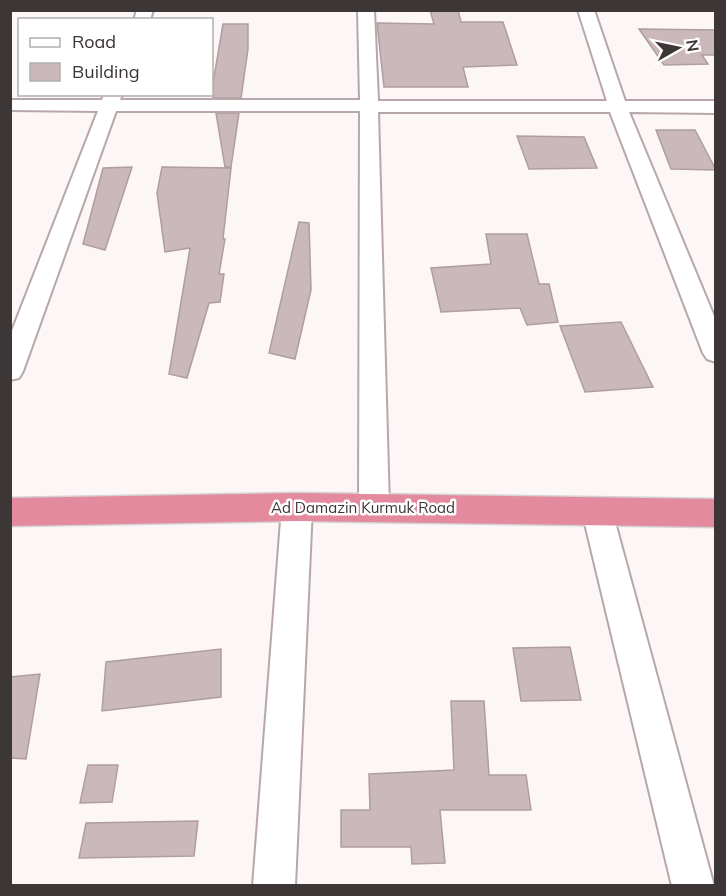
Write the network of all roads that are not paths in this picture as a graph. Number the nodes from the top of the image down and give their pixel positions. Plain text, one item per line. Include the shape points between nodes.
1 (366, 10) edge
2 (586, 10) edge
3 (111, 100) edge
4 (10, 105) edge
5 (369, 105) junction
6 (716, 107) edge
7 (618, 108) junction
8 (716, 353) edge
9 (10, 371) edge
10 (297, 507) junction
11 (374, 507) junction
12 (10, 512) edge
13 (597, 512) junction
14 (716, 513) edge
15 (274, 885) edge
16 (693, 885) edge

1 - 5 street
2 - 7 street
3 - 4 street
3 - 5 street
3 - 9 street
5 - 7 street
5 - 11 street
6 - 7 street
7 - 8 street
10 - 11 highway, Ad Damazin Kurmuk Road
10 - 12 highway, Ad Damazin Kurmuk Road
10 - 15 street
11 - 13 highway, Ad Damazin Kurmuk Road
13 - 14 highway, Ad Damazin Kurmuk Road
13 - 16 street

